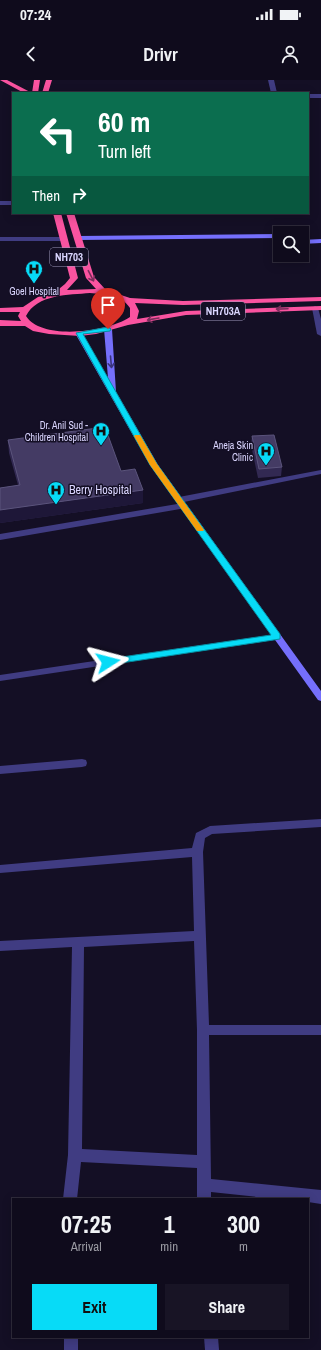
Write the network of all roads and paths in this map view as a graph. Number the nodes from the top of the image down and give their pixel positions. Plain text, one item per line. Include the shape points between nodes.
1 (2, 80) edge
2 (37, 80) edge
3 (49, 80) edge
4 (271, 80) edge
5 (28, 92) edge
6 (35, 92) edge
7 (45, 92) edge
8 (274, 92) edge
9 (309, 96) edge
10 (321, 96) edge
11 (0, 203) edge
12 (12, 203) edge
13 (57, 214) edge
14 (70, 214) edge
15 (273, 236) edge
16 (309, 236) edge
17 (321, 236) edge
18 (0, 239) edge
19 (64, 239) junction
20 (79, 241) junction
21 (321, 241) edge
22 (273, 242) edge
23 (309, 242) edge
24 (103, 292) junction
25 (56, 295) junction
26 (321, 298) edge
27 (127, 300) junction
28 (318, 308) edge
29 (24, 309) junction
30 (0, 310) edge
31 (0, 323) edge
32 (127, 323) junction
33 (28, 324) junction
34 (108, 329) junction
35 (79, 333) junction
36 (321, 334) edge
37 (114, 395) junction
38 (321, 472) edge
39 (181, 503) junction
40 (0, 537) edge
41 (277, 636) junction
42 (0, 678) edge
43 (321, 698) edge
44 (82, 763) dead end
45 (0, 770) edge
46 (321, 823) edge
47 (197, 852) junction
48 (0, 869) edge
49 (200, 936) junction
50 (78, 943) junction
51 (0, 946) edge
52 (203, 1030) junction
53 (321, 1030) edge
54 (75, 1155) junction
55 (203, 1162) junction
56 (203, 1184) junction
57 (321, 1197) edge
58 (70, 1198) edge
59 (204, 1198) edge
60 (71, 1338) edge
61 (211, 1338) edge
62 (71, 1350) edge
63 (212, 1350) edge

1 - 5 highway
2 - 6 highway
3 - 7 highway
4 - 8 street
9 - 10 street
11 - 12 street
13 - 19 highway, NH703
14 - 20 highway, NH703
15 - 20 main road
16 - 17 main road
18 - 19 street
19 - 25 highway, NH703 via 74,278
20 - 22 main road
20 -> 24 highway, NH703 via 90,278
21 - 23 main road
24 - 25 highway, NH703
24 - 27 highway, NH703
25 - 29 highway, NH703 via 29,304
26 - 27 highway, NH703A via 183,303
27 - 32 highway via 134,306 135,312
28 -> 32 highway, NH703A via 186,313
28 - 36 street
29 - 30 highway, NH703
29 - 33 highway via 22,316
31 - 33 highway
32 - 34 highway
33 - 35 highway via 48,331
34 - 35 highway
34 -> 37 main road
35 - 37 main road
37 - 39 main road via 154,465
38 - 39 street
39 - 40 street
39 - 41 main road
41 - 42 street
41 - 43 main road
44 - 45 street
46 - 47 street via 210,830 200,836
47 - 48 street
47 - 49 street
49 - 50 street
49 - 52 street
50 - 51 street
50 - 54 street
52 - 53 street
52 - 55 street
54 - 55 street
54 - 58 street
55 - 56 street
56 - 57 street
56 - 59 street
60 - 62 street
61 - 63 street

